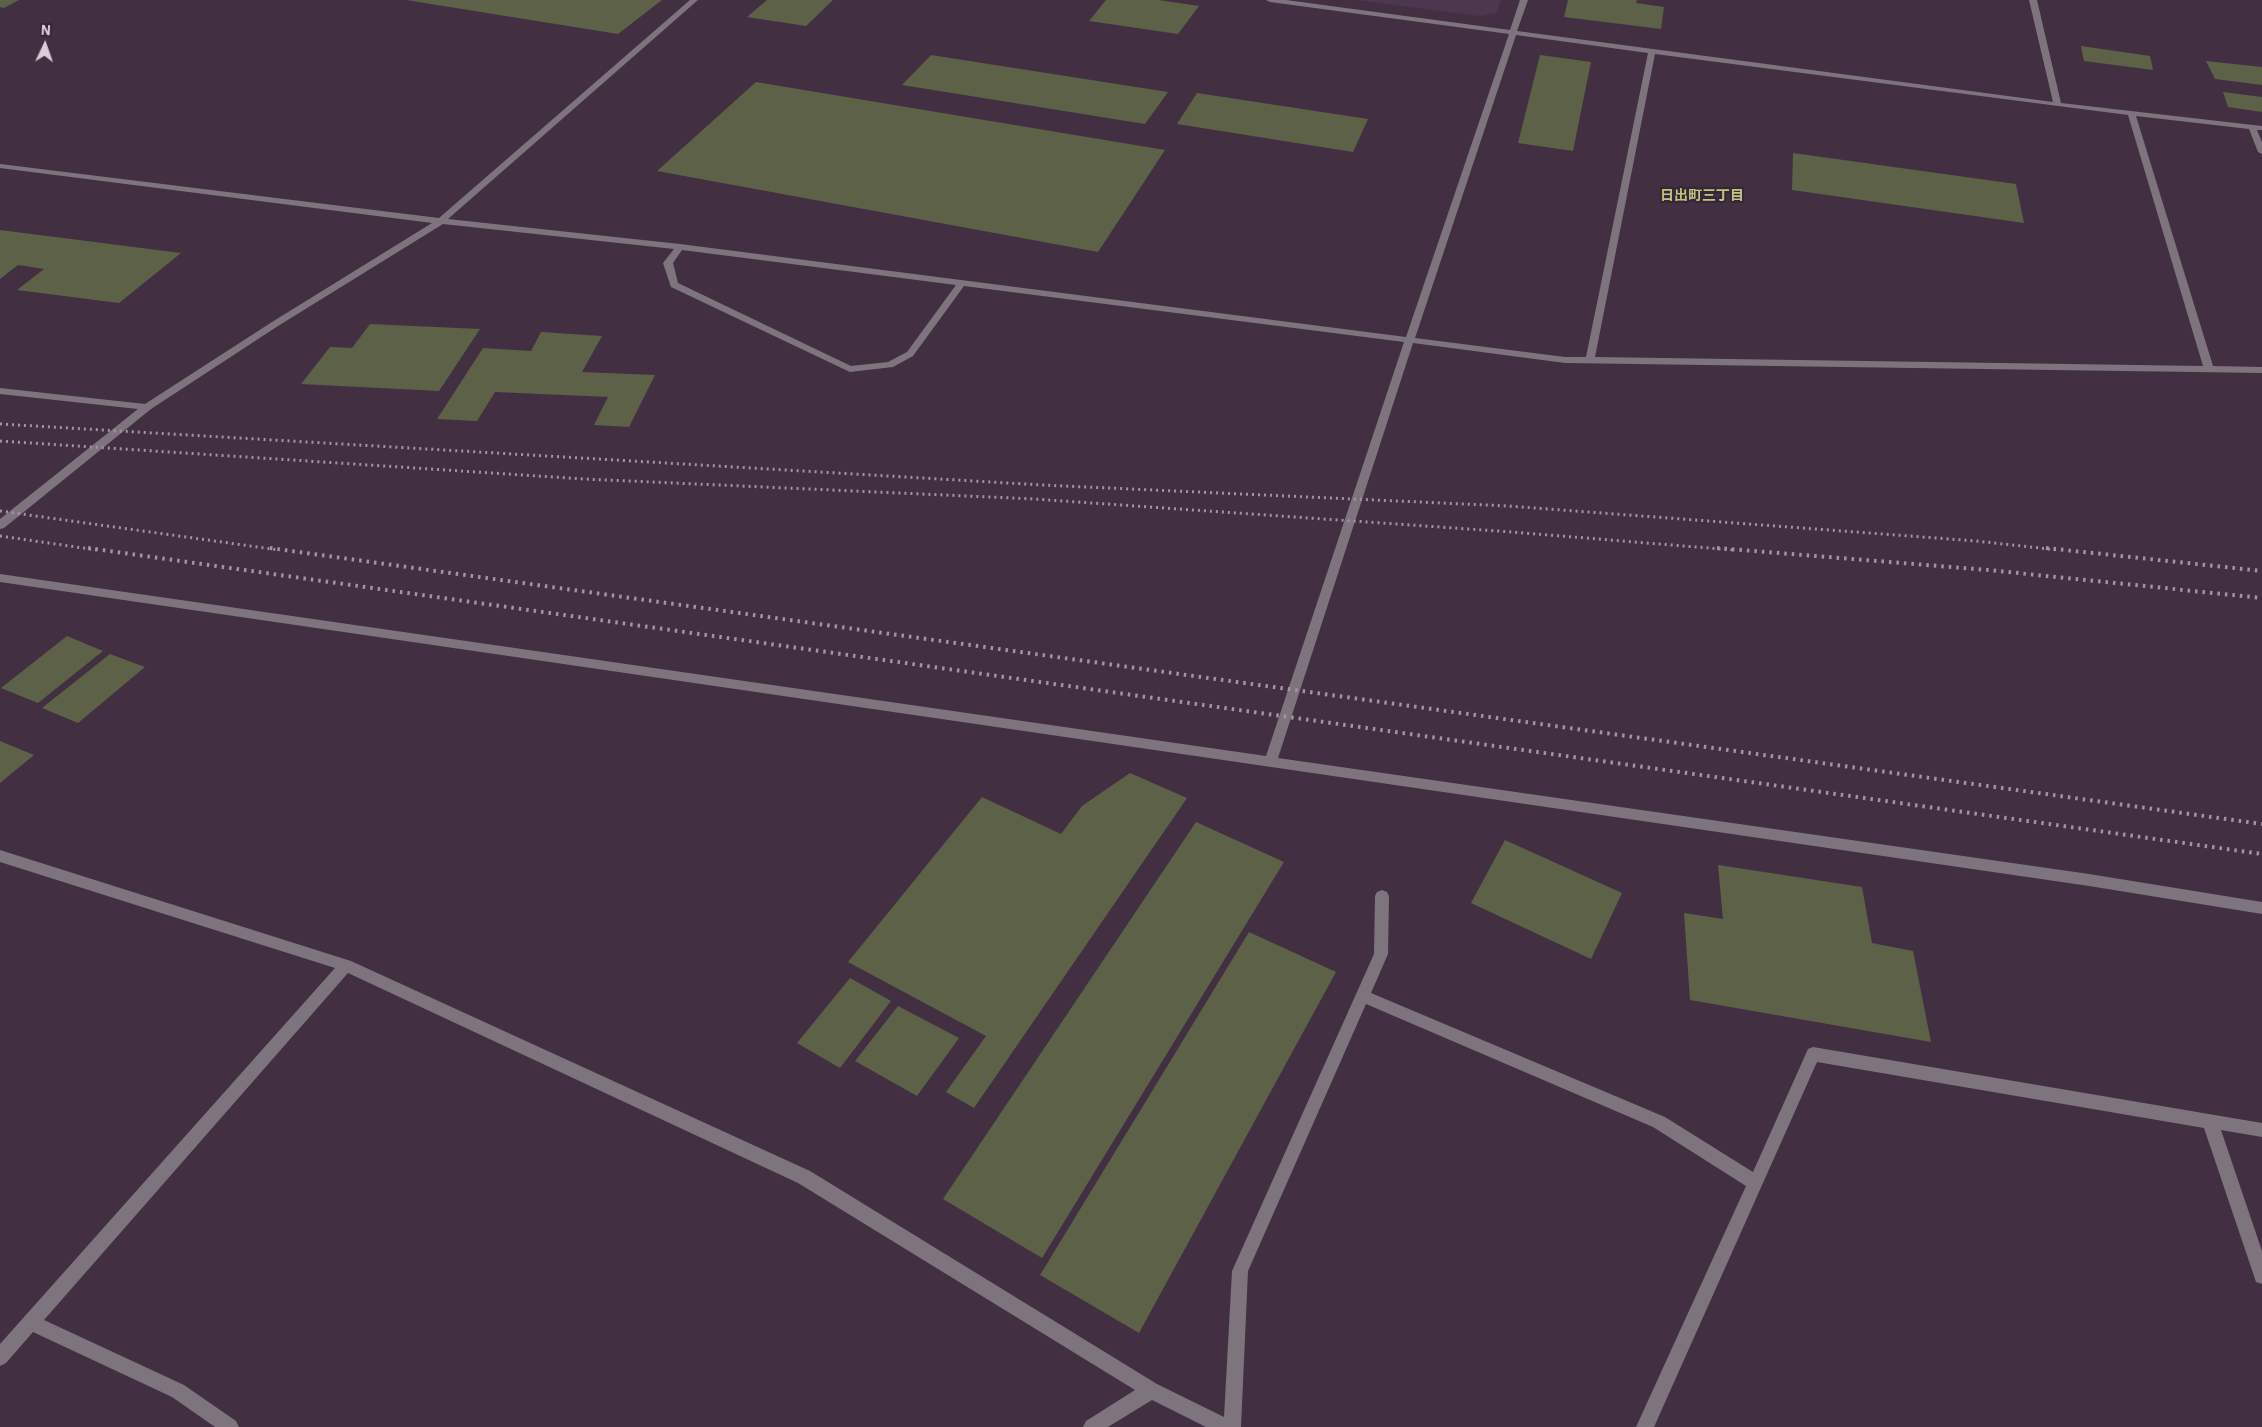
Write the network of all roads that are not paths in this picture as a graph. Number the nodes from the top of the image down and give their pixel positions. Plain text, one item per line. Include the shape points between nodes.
1 (694, 0) edge
2 (1270, 0) edge
3 (1524, 0) edge
4 (2033, 0) edge
5 (1514, 32) junction
6 (1652, 51) junction
7 (2058, 105) junction
8 (2131, 114) junction
9 (2252, 127) junction
10 (2262, 128) edge
11 (2262, 152) edge
12 (0, 166) edge
13 (442, 221) junction
14 (680, 247) junction
15 (961, 284) junction
16 (1408, 341) junction
17 (1590, 360) junction
18 (2209, 370) junction
19 (2262, 370) edge
20 (0, 391) edge
21 (147, 407) junction
22 (0, 525) edge
23 (0, 578) edge
24 (1270, 762) junction
25 (0, 856) edge
26 (1382, 896) dead end
27 (2262, 908) edge
28 (346, 965) junction
29 (1363, 996) junction
30 (2210, 1121) junction
31 (2262, 1130) edge
32 (1756, 1184) junction
33 (2262, 1276) edge
34 (30, 1322) junction
35 (0, 1357) edge
36 (1151, 1390) junction
37 (230, 1427) edge
38 (1092, 1427) edge
39 (1225, 1427) edge
40 (1232, 1427) edge
41 (1645, 1427) edge

1 - 13 street
2 - 5 street
3 - 5 street
4 - 7 street
5 - 6 street
5 - 16 street
6 - 7 street
6 - 17 street
7 - 8 street
8 - 9 street
8 - 18 street
9 - 10 street
9 - 11 street
12 - 13 street
13 - 14 street
13 - 21 street
14 - 15 street
14 - 15 street via 668,263 674,285 850,369 890,365 910,354
15 - 16 street
16 - 17 street
16 - 24 street
17 - 18 street
18 - 19 street
20 - 21 street
21 - 22 street
23 - 24 street
24 - 27 street
25 - 28 street
26 - 29 street via 1381,954
28 - 34 street
28 - 36 street via 804,1177
29 - 32 street via 1659,1122
29 - 40 street via 1240,1271
30 - 31 street
30 - 32 street via 1813,1054
30 - 33 street
32 - 41 street
34 - 35 street
34 - 37 street via 178,1391
36 - 38 street
36 - 39 street

